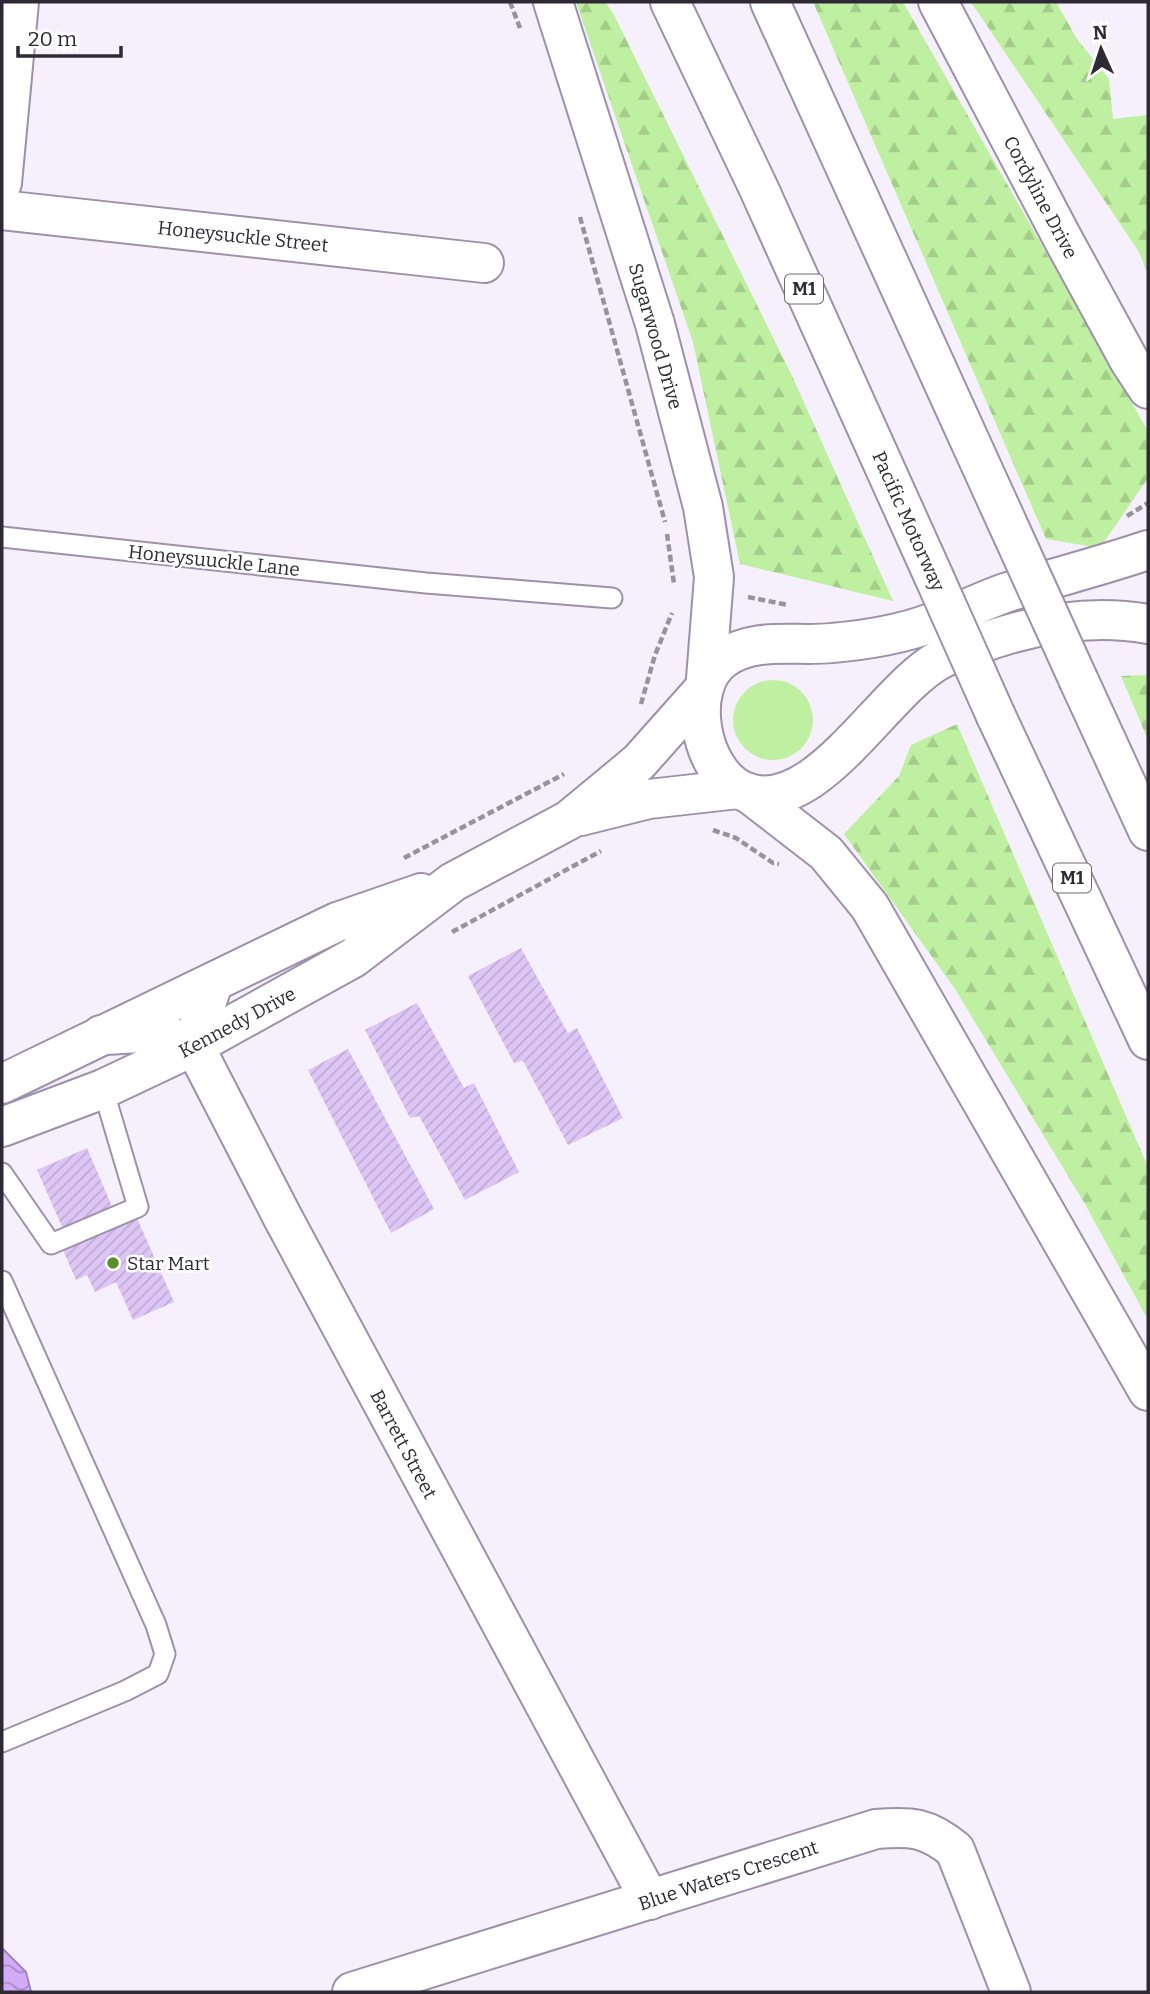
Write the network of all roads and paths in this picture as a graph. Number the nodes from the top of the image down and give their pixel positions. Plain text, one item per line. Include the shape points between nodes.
1 (19, 2) edge
2 (510, 2) edge
3 (553, 2) edge
4 (670, 2) edge
5 (770, 2) edge
6 (939, 2) edge
7 (523, 39) dead end
8 (2, 183) edge
9 (2, 210) edge
10 (579, 217) dead end
11 (484, 263) dead end
12 (1148, 389) edge
13 (2, 537) edge
14 (1148, 550) edge
15 (675, 590) dead end
16 (612, 598) dead end
17 (674, 610) dead end
18 (1148, 624) edge
19 (704, 684) junction
20 (639, 708) dead end
21 (572, 769) dead end
22 (745, 792) junction
23 (569, 820) junction
24 (702, 829) dead end
25 (1148, 831) edge
26 (610, 846) dead end
27 (398, 861) dead end
28 (787, 866) dead end
29 (453, 883) junction
30 (447, 935) dead end
31 (213, 983) junction
32 (101, 1035) junction
33 (1148, 1040) edge
34 (192, 1047) junction
35 (2, 1084) edge
36 (103, 1089) junction
37 (2, 1127) edge
38 (2, 1173) edge
39 (2, 1281) edge
40 (1148, 1391) edge
41 (2, 1742) edge
42 (650, 1900) junction
43 (352, 1992) edge
44 (1011, 1992) edge

1 - 8 main road
2 - 7 path
3 - 19 main road, Sugarwood Drive via 655,324 702,507 714,577
4 - 33 main road, Pacific Motorway / M1, bridge
5 - 25 main road, bridge
6 - 12 main road, Cordyline Drive
9 - 11 main road, Honeysuckle Street
10 - 15 path via 665,518
13 - 16 lane, Honeysuuckle Lane via 426,583
14 - 19 main road, Kennedy Drive via 1004,594 893,635 742,649 722,660
17 - 20 path
18 - 22 main road, Kennedy Drive via 1123,619 1042,625 940,659 901,689 851,744 806,784 779,794
19 - 22 main road, Sugarwood Drive via 703,738 716,767
19 - 23 main road, Kennedy Drive via 639,762
21 - 27 path
22 - 23 main road, Kennedy Drive via 649,799
22 - 40 main road, Sugarwood Drive via 826,853 870,907
23 - 29 main road, Kennedy Drive
24 - 28 path via 736,838 773,863
26 - 30 path
29 - 31 main road, Kennedy Drive via 337,922
29 - 34 main road, Kennedy Drive via 353,958
31 - 32 main road, Kennedy Drive
31 - 34 main road
32 - 34 main road via 171,1035
32 - 35 main road, Kennedy Drive
34 - 36 main road, Kennedy Drive
34 - 42 main road, Barrett Street
36 - 37 main road, Kennedy Drive
36 - 38 lane via 138,1207 51,1244
39 - 41 lane via 165,1654 158,1674
42 - 43 main road, Blue Waters Crescent
42 - 44 main road, Blue Waters Crescent via 876,1829 908,1826 925,1830 955,1850

